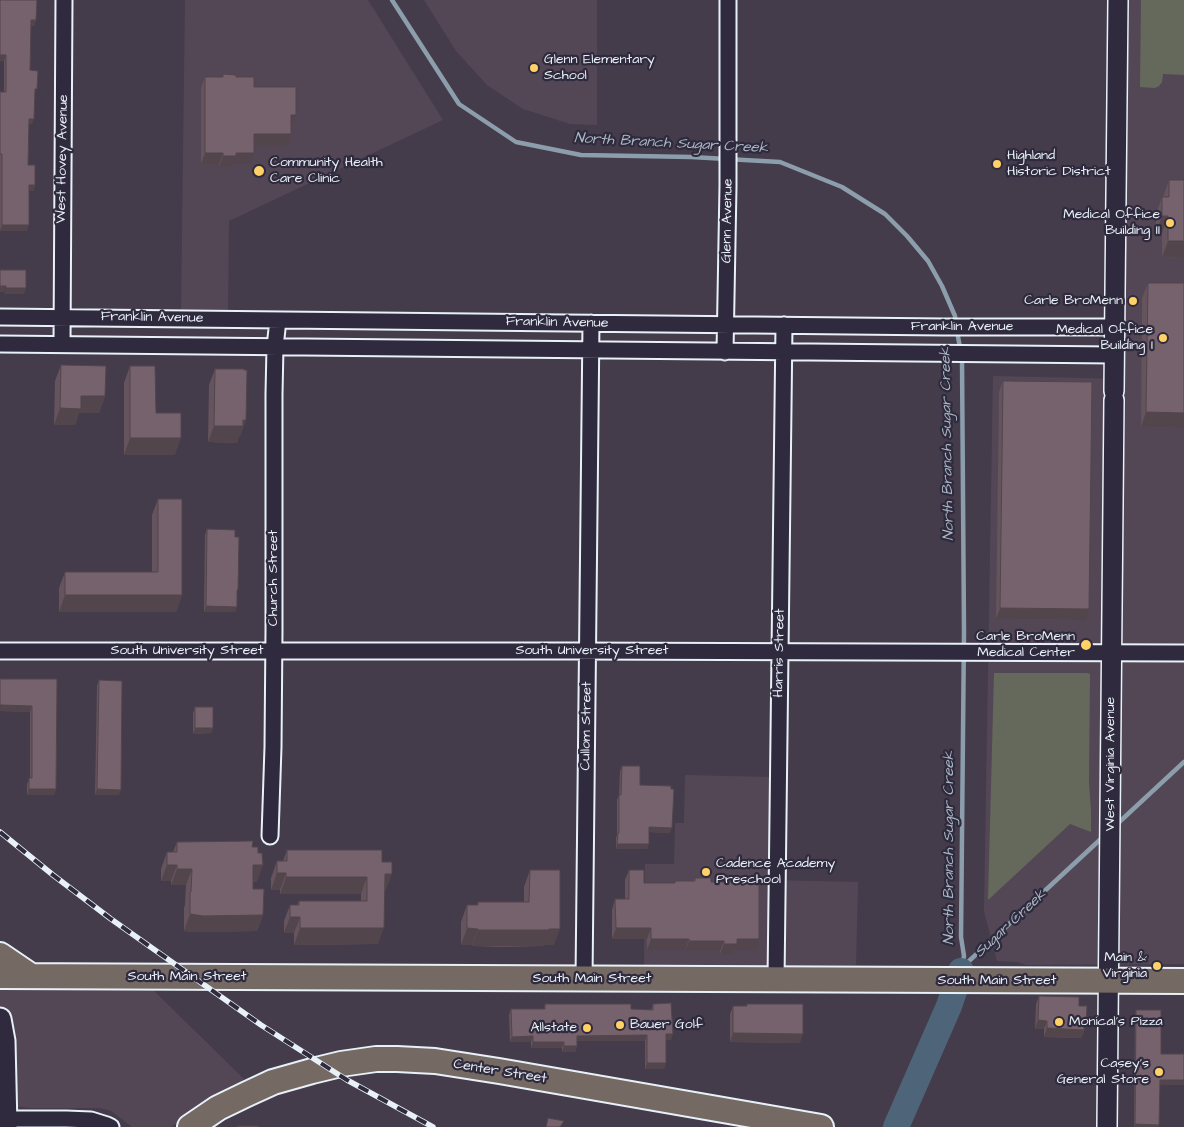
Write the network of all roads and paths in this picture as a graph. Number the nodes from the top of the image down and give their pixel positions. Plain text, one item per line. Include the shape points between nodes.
1 (64, 0) edge
2 (728, 0) edge
3 (1118, 0) edge
4 (0, 317) edge
5 (62, 317) junction
6 (278, 320) junction
7 (591, 323) junction
8 (726, 324) junction
9 (784, 325) junction
10 (1114, 327) junction
11 (0, 344) edge
12 (62, 344) junction
13 (275, 347) junction
14 (591, 351) junction
15 (725, 352) junction
16 (782, 353) junction
17 (1114, 356) junction
18 (0, 651) edge
19 (274, 651) junction
20 (587, 651) junction
21 (780, 651) junction
22 (1112, 653) junction
23 (1184, 653) edge
24 (270, 836) dead end
25 (0, 955) edge
26 (0, 976) edge
27 (31, 976) junction
28 (584, 979) junction
29 (776, 980) junction
30 (1108, 981) junction
31 (1184, 981) edge
32 (0, 1019) edge
33 (4, 1122) edge
34 (111, 1127) edge
35 (190, 1127) edge
36 (821, 1127) edge
37 (1107, 1127) edge

1 - 5 street, West Hovey Avenue
2 - 8 street, Glenn Avenue
3 - 10 street, West Virginia Avenue
4 - 5 street, Franklin Avenue
5 - 6 street, Franklin Avenue
5 - 12 street, West Hovey Avenue
6 - 7 street, Franklin Avenue
6 - 13 street, Church Street
7 - 8 street, Franklin Avenue
7 - 14 street, Cullom Street
8 - 9 street, Franklin Avenue
8 - 15 street, Glenn Avenue
9 - 10 street, Franklin Avenue
9 - 16 street, Harris Street
10 - 17 street, West Virginia Avenue
11 - 12 street, Franklin Avenue
12 - 13 street, Franklin Avenue
13 - 14 street, Franklin Avenue
13 - 19 street, Church Street
14 - 15 street, Franklin Avenue
14 - 20 street, Cullom Street
15 - 16 street, Franklin Avenue
16 - 17 street, Franklin Avenue
16 - 21 street, Harris Street
17 - 22 street, West Virginia Avenue
18 - 19 street, South University Street
19 - 20 street, South University Street
19 - 24 street, Church Street
20 - 21 street, South University Street
20 - 28 street, Cullom Street
21 - 22 street, South University Street
21 - 29 street, Harris Street
22 - 23 street, South University Street
22 - 30 street, West Virginia Avenue
25 - 27 main road
26 - 27 main road, South Main Street
27 - 28 main road, South Main Street
28 - 29 main road, South Main Street
29 - 30 main road, South Main Street
30 - 31 main road, South Main Street
30 - 37 street, West Virginia Avenue
32 - 33 main road via 4,1041
33 - 34 street via 91,1120
35 - 36 main road, Center Street via 218,1108 273,1082 312,1070 376,1059 435,1061

